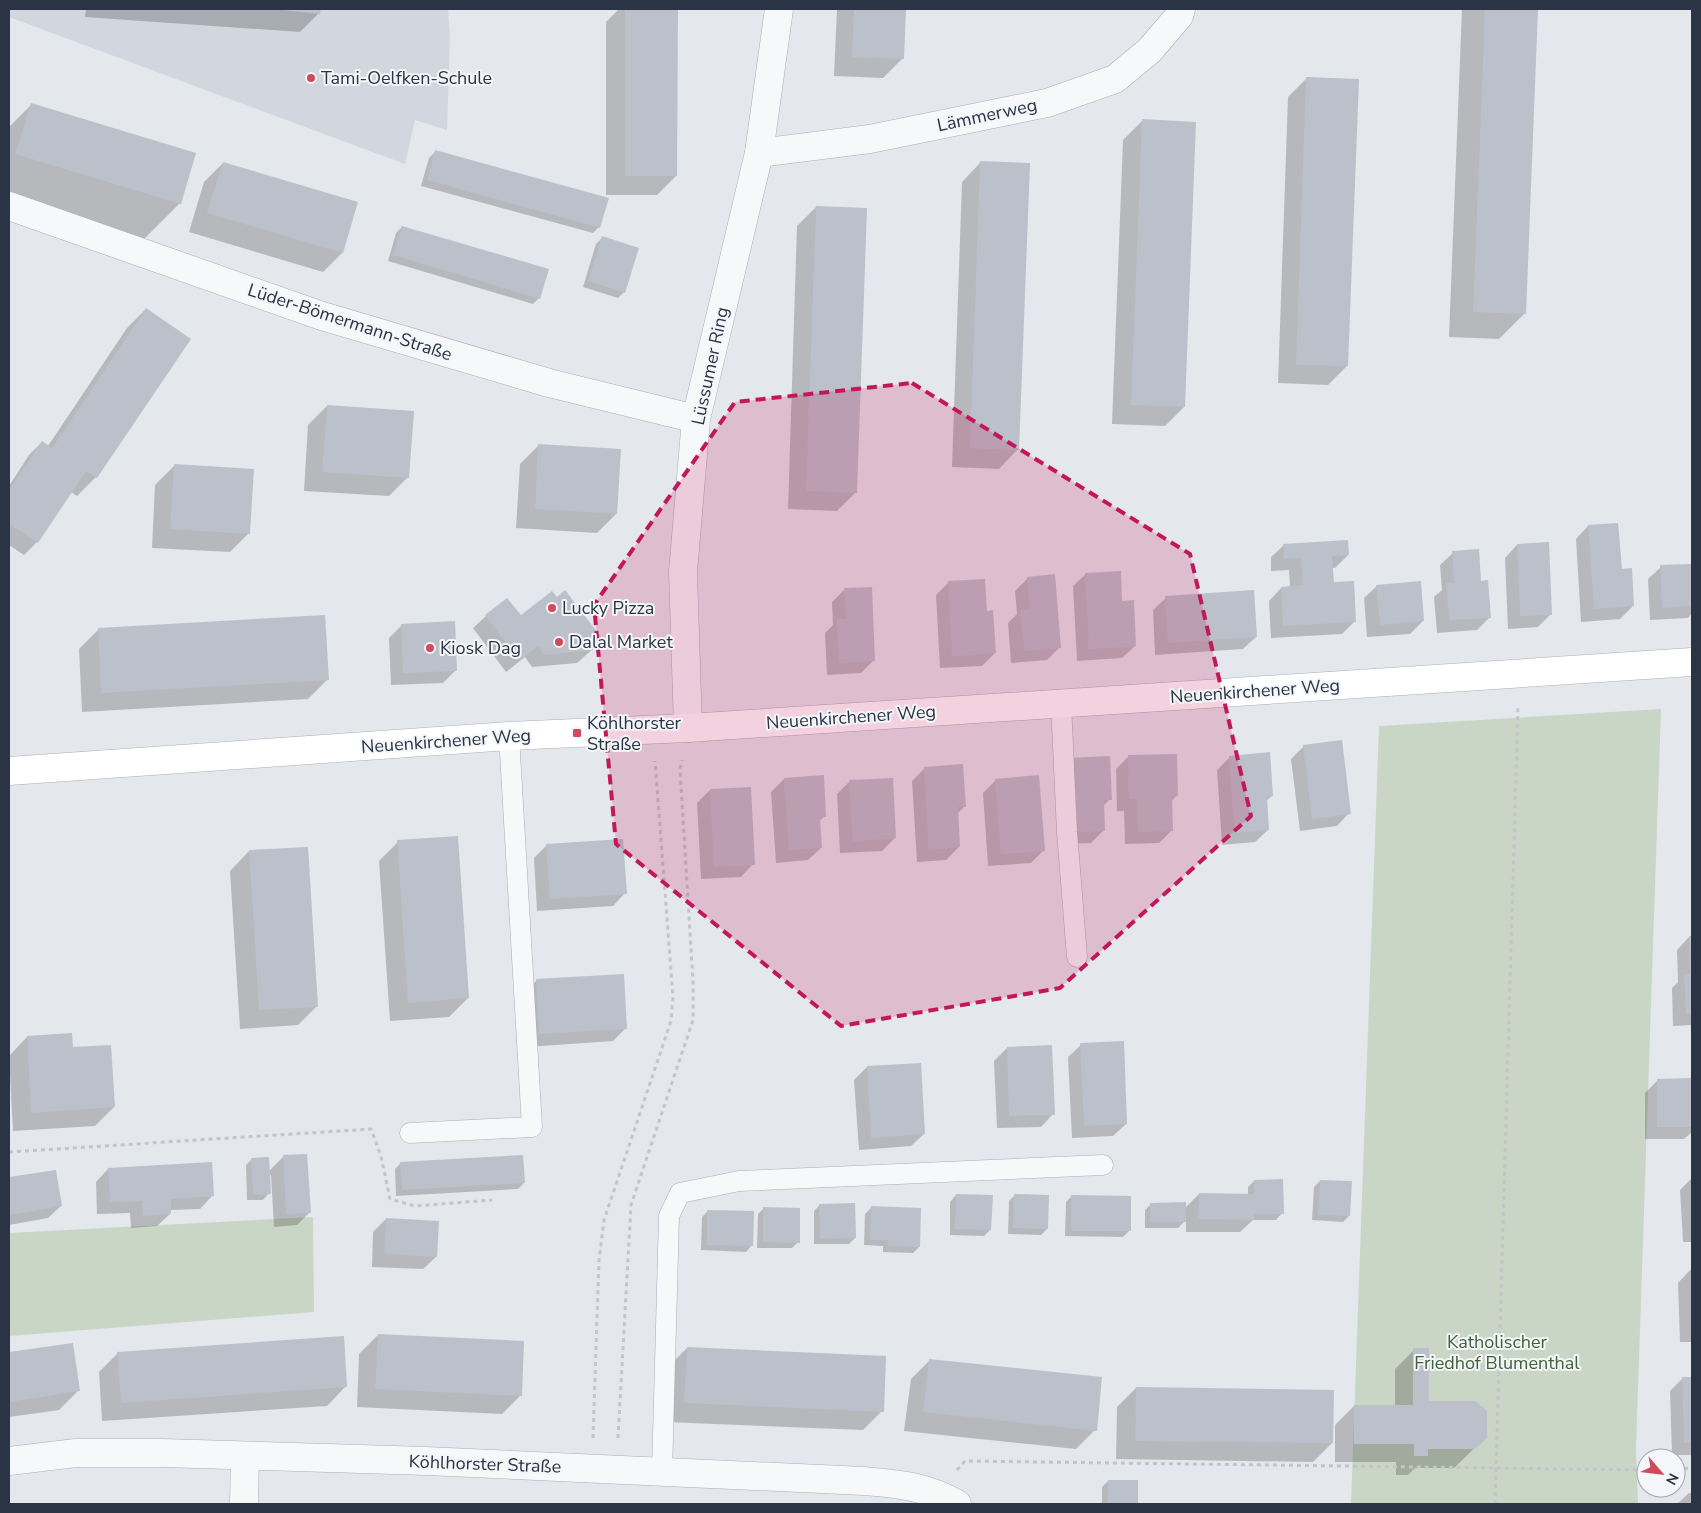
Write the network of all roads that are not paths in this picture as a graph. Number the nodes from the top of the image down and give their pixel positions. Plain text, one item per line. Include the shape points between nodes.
1 (779, 9) edge
2 (1181, 9) edge
3 (759, 153) junction
4 (9, 206) edge
5 (696, 419) junction
6 (1692, 662) edge
7 (1061, 703) junction
8 (688, 728) junction
9 (509, 736) junction
10 (9, 771) edge
11 (1077, 957) dead end
12 (410, 1133) dead end
13 (1103, 1165) dead end
14 (245, 1457) junction
15 (9, 1462) edge
16 (662, 1473) junction
17 (946, 1498) edge
18 (244, 1504) edge

1 - 3 street, Lüssumer Ring
2 - 3 street, Lämmerweg via 1149,51 1115,79 1056,100 870,140
3 - 5 street, Lüssumer Ring
4 - 5 street, Lüder-Bömermann-Straße via 322,316 549,383
5 - 8 street, Lüssumer Ring via 683,572
6 - 7 street, Neuenkirchener Weg
7 - 8 street, Neuenkirchener Weg
7 - 11 lane
8 - 9 street, Neuenkirchener Weg
9 - 10 street, Neuenkirchener Weg
9 - 12 lane via 532,1127
13 - 16 lane via 739,1181 680,1193 669,1216
14 - 15 street, Köhlhorster Straße via 76,1452
14 - 16 street, Köhlhorster Straße via 426,1461
14 - 18 street
16 - 17 street, Köhlhorster Straße via 906,1484

